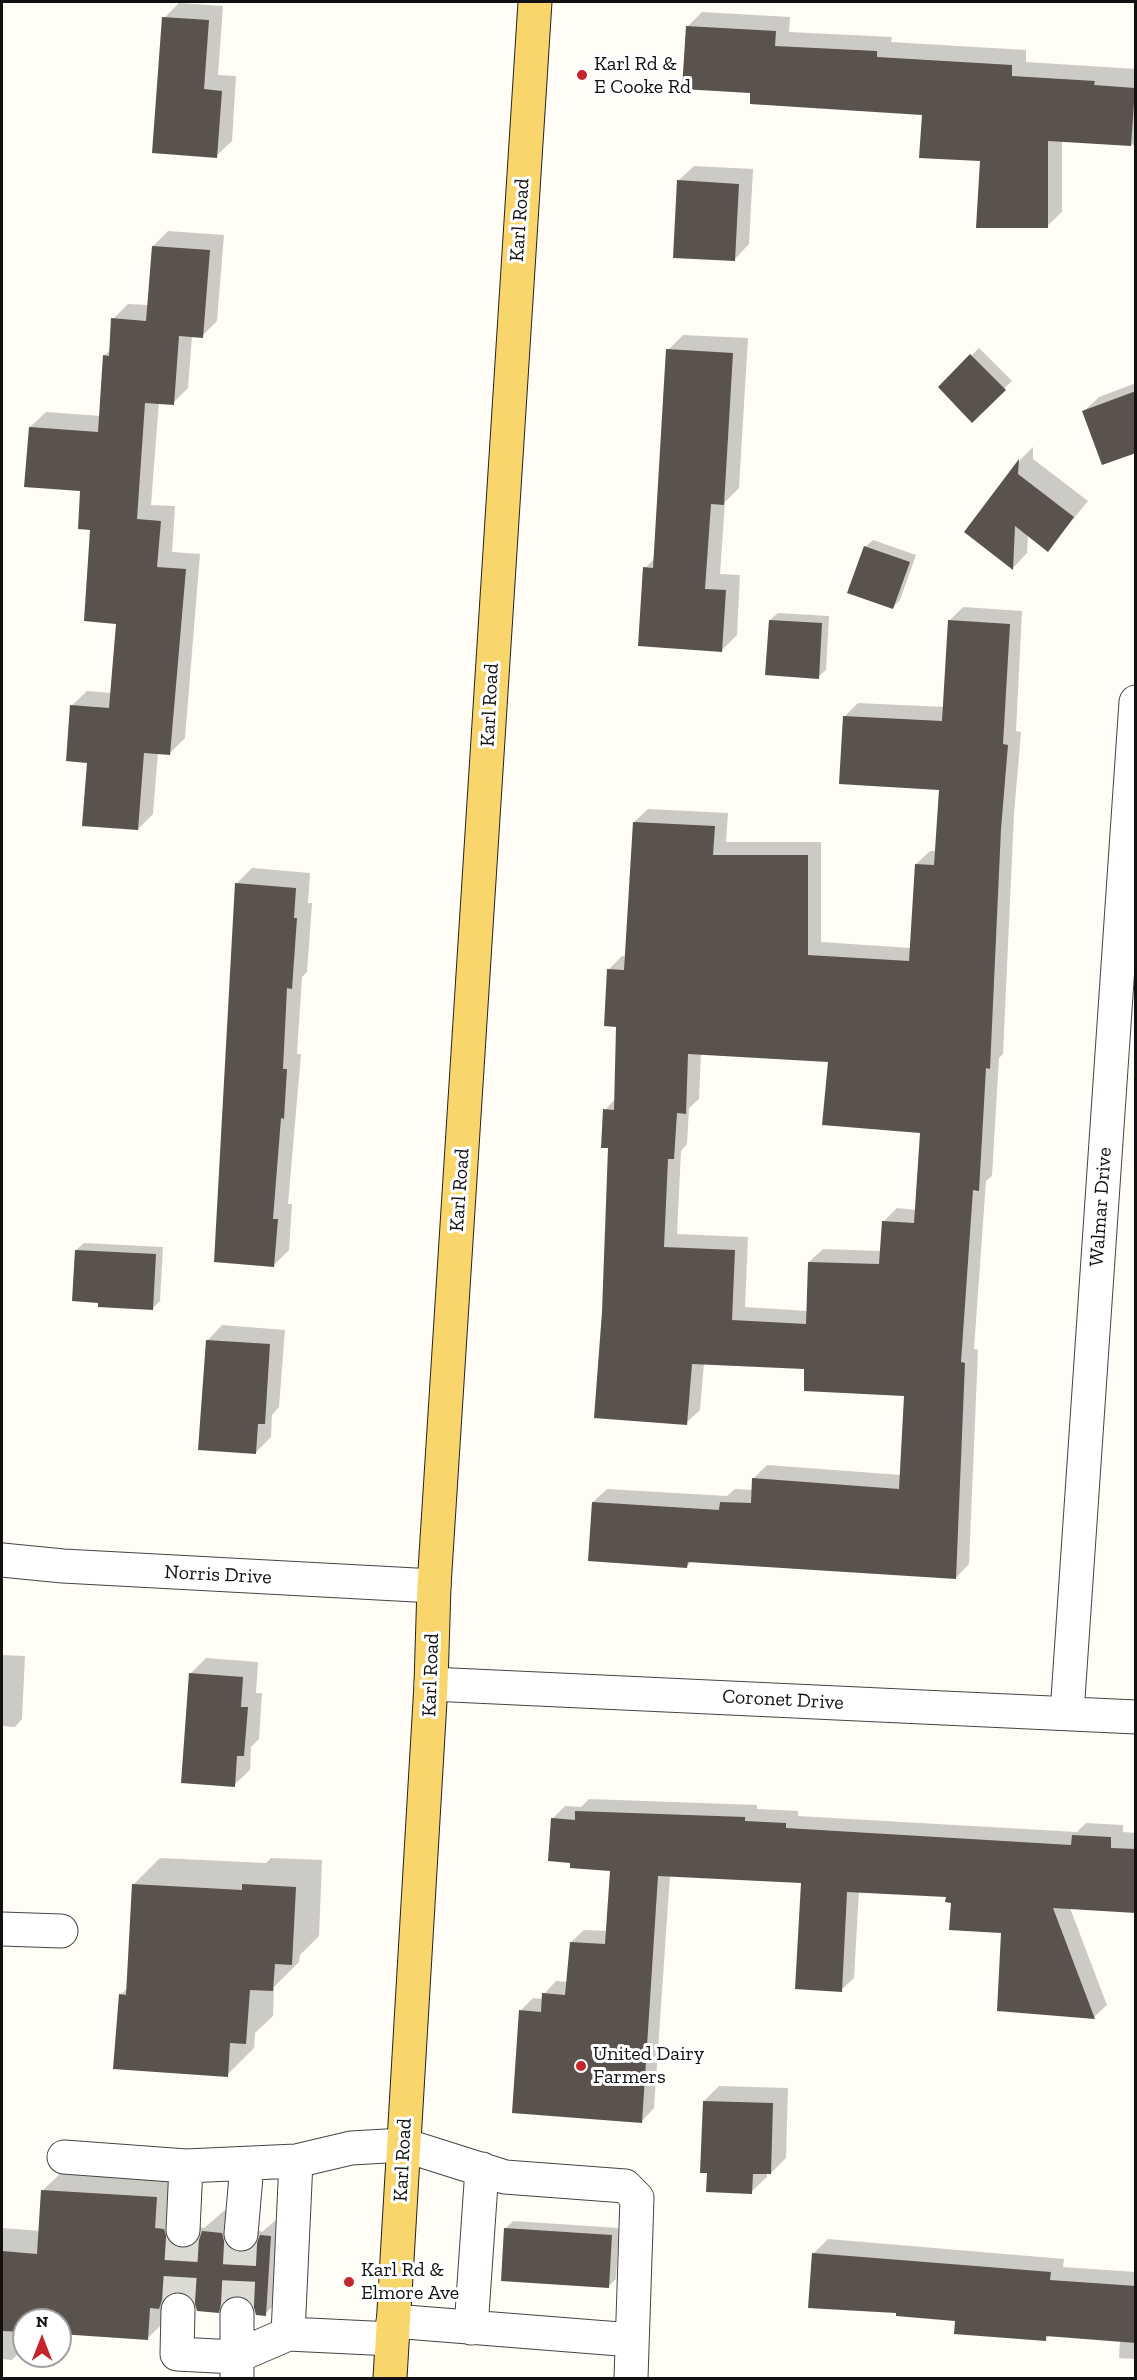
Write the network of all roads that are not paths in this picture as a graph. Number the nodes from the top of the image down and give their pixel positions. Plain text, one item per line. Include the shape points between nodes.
1 (535, 2) edge
2 (1136, 702) edge
3 (2, 1560) edge
4 (434, 1586) junction
5 (431, 1684) junction
6 (1067, 1713) junction
7 (1136, 1717) edge
8 (2, 1929) edge
9 (61, 1931) dead end
10 (404, 2145) junction
11 (64, 2157) dead end
12 (296, 2161) junction
13 (247, 2164) junction
14 (186, 2166) junction
15 (482, 2169) junction
16 (183, 2230) tunnel mouth
17 (241, 2234) tunnel mouth
18 (178, 2310) tunnel mouth
19 (237, 2314) tunnel mouth
20 (471, 2328) junction
21 (393, 2330) junction
22 (288, 2334) junction
23 (632, 2340) junction
24 (236, 2368) edge
25 (390, 2379) edge
26 (631, 2379) edge

1 - 4 main road, Karl Road
2 - 6 street, Walmar Drive
3 - 4 street, Norris Drive
4 - 5 main road, Karl Road
5 - 6 street, Coronet Drive
5 - 10 main road, Karl Road
6 - 7 street, Coronet Drive
8 - 9 street
10 - 12 street via 351,2148
10 - 15 street
10 - 21 main road, Karl Road
11 - 14 street
12 - 13 street
12 - 22 street
13 - 14 street
13 - 17 street
14 - 16 street
15 - 20 street
15 - 23 street via 505,2177 625,2186 637,2199
18 - 24 street via 177,2354
19 - 24 street
20 - 21 street
20 - 23 street
21 - 22 street
21 - 25 main road, Karl Road
22 - 24 street
23 - 26 street

